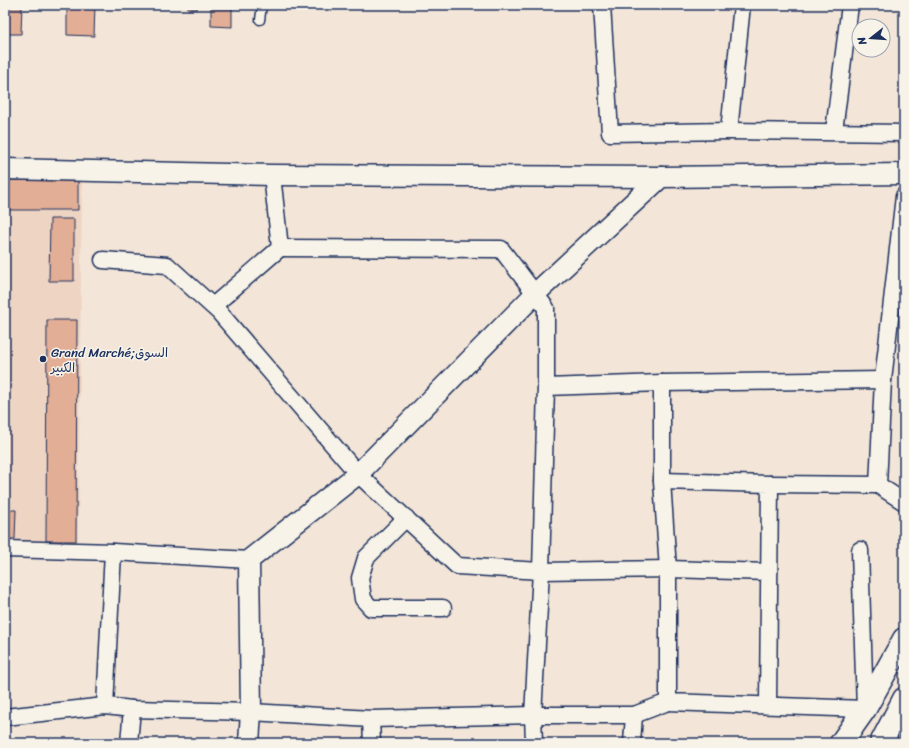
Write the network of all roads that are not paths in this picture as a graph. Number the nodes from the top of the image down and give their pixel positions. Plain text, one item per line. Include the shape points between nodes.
1 (262, 5) edge
2 (602, 5) edge
3 (742, 5) edge
4 (850, 5) edge
5 (260, 20) dead end
6 (834, 131) junction
7 (729, 132) junction
8 (904, 133) edge
9 (5, 169) edge
10 (904, 174) edge
11 (272, 175) junction
12 (661, 177) junction
13 (904, 196) edge
14 (280, 248) junction
15 (103, 260) dead end
16 (536, 293) junction
17 (213, 306) junction
18 (884, 380) junction
19 (662, 383) junction
20 (546, 387) junction
21 (358, 474) junction
22 (662, 481) junction
23 (770, 484) junction
24 (878, 485) junction
25 (904, 502) edge
26 (406, 518) junction
27 (5, 549) edge
28 (860, 550) dead end
29 (113, 552) junction
30 (249, 560) junction
31 (668, 569) junction
32 (541, 571) junction
33 (769, 572) junction
34 (443, 608) dead end
35 (904, 639) edge
36 (904, 699) edge
37 (668, 702) junction
38 (768, 704) junction
39 (105, 706) junction
40 (865, 709) junction
41 (132, 710) junction
42 (251, 712) junction
43 (534, 715) junction
44 (634, 715) junction
45 (5, 717) edge
46 (370, 718) junction
47 (129, 743) edge
48 (249, 743) edge
49 (372, 743) edge
50 (534, 743) edge
51 (632, 743) edge
52 (841, 743) edge
53 (881, 743) edge

1 - 5 lane
2 - 7 street via 610,133
3 - 7 street
4 - 6 street
6 - 7 street
6 - 8 street
9 - 11 street
10 - 12 street
11 - 12 street
11 - 14 street
12 - 16 street
13 - 18 street
14 - 16 street via 501,249
14 - 17 street
15 - 17 street via 167,265
16 - 20 street via 546,308
16 - 21 street
17 - 21 street
18 - 19 street
18 - 24 street
19 - 20 street
19 - 22 street
20 - 32 street
21 - 26 street
21 - 30 street
22 - 23 street
22 - 31 street
23 - 24 street
23 - 33 street
24 - 25 street
26 - 32 street via 457,566
26 - 34 street via 366,558 360,578 363,599 371,608
27 - 29 street
28 - 40 street
29 - 30 street
29 - 39 street
30 - 42 street
31 - 32 street
31 - 33 street
31 - 37 street
32 - 43 street
33 - 38 street
35 - 40 main road
36 - 53 main road
37 - 38 street
37 - 44 street
38 - 40 street
39 - 41 street
39 - 45 street
40 - 52 main road
41 - 42 street
41 - 47 street
42 - 46 street
42 - 48 street
43 - 44 street
43 - 46 street
43 - 50 street
44 - 51 street
46 - 49 street

